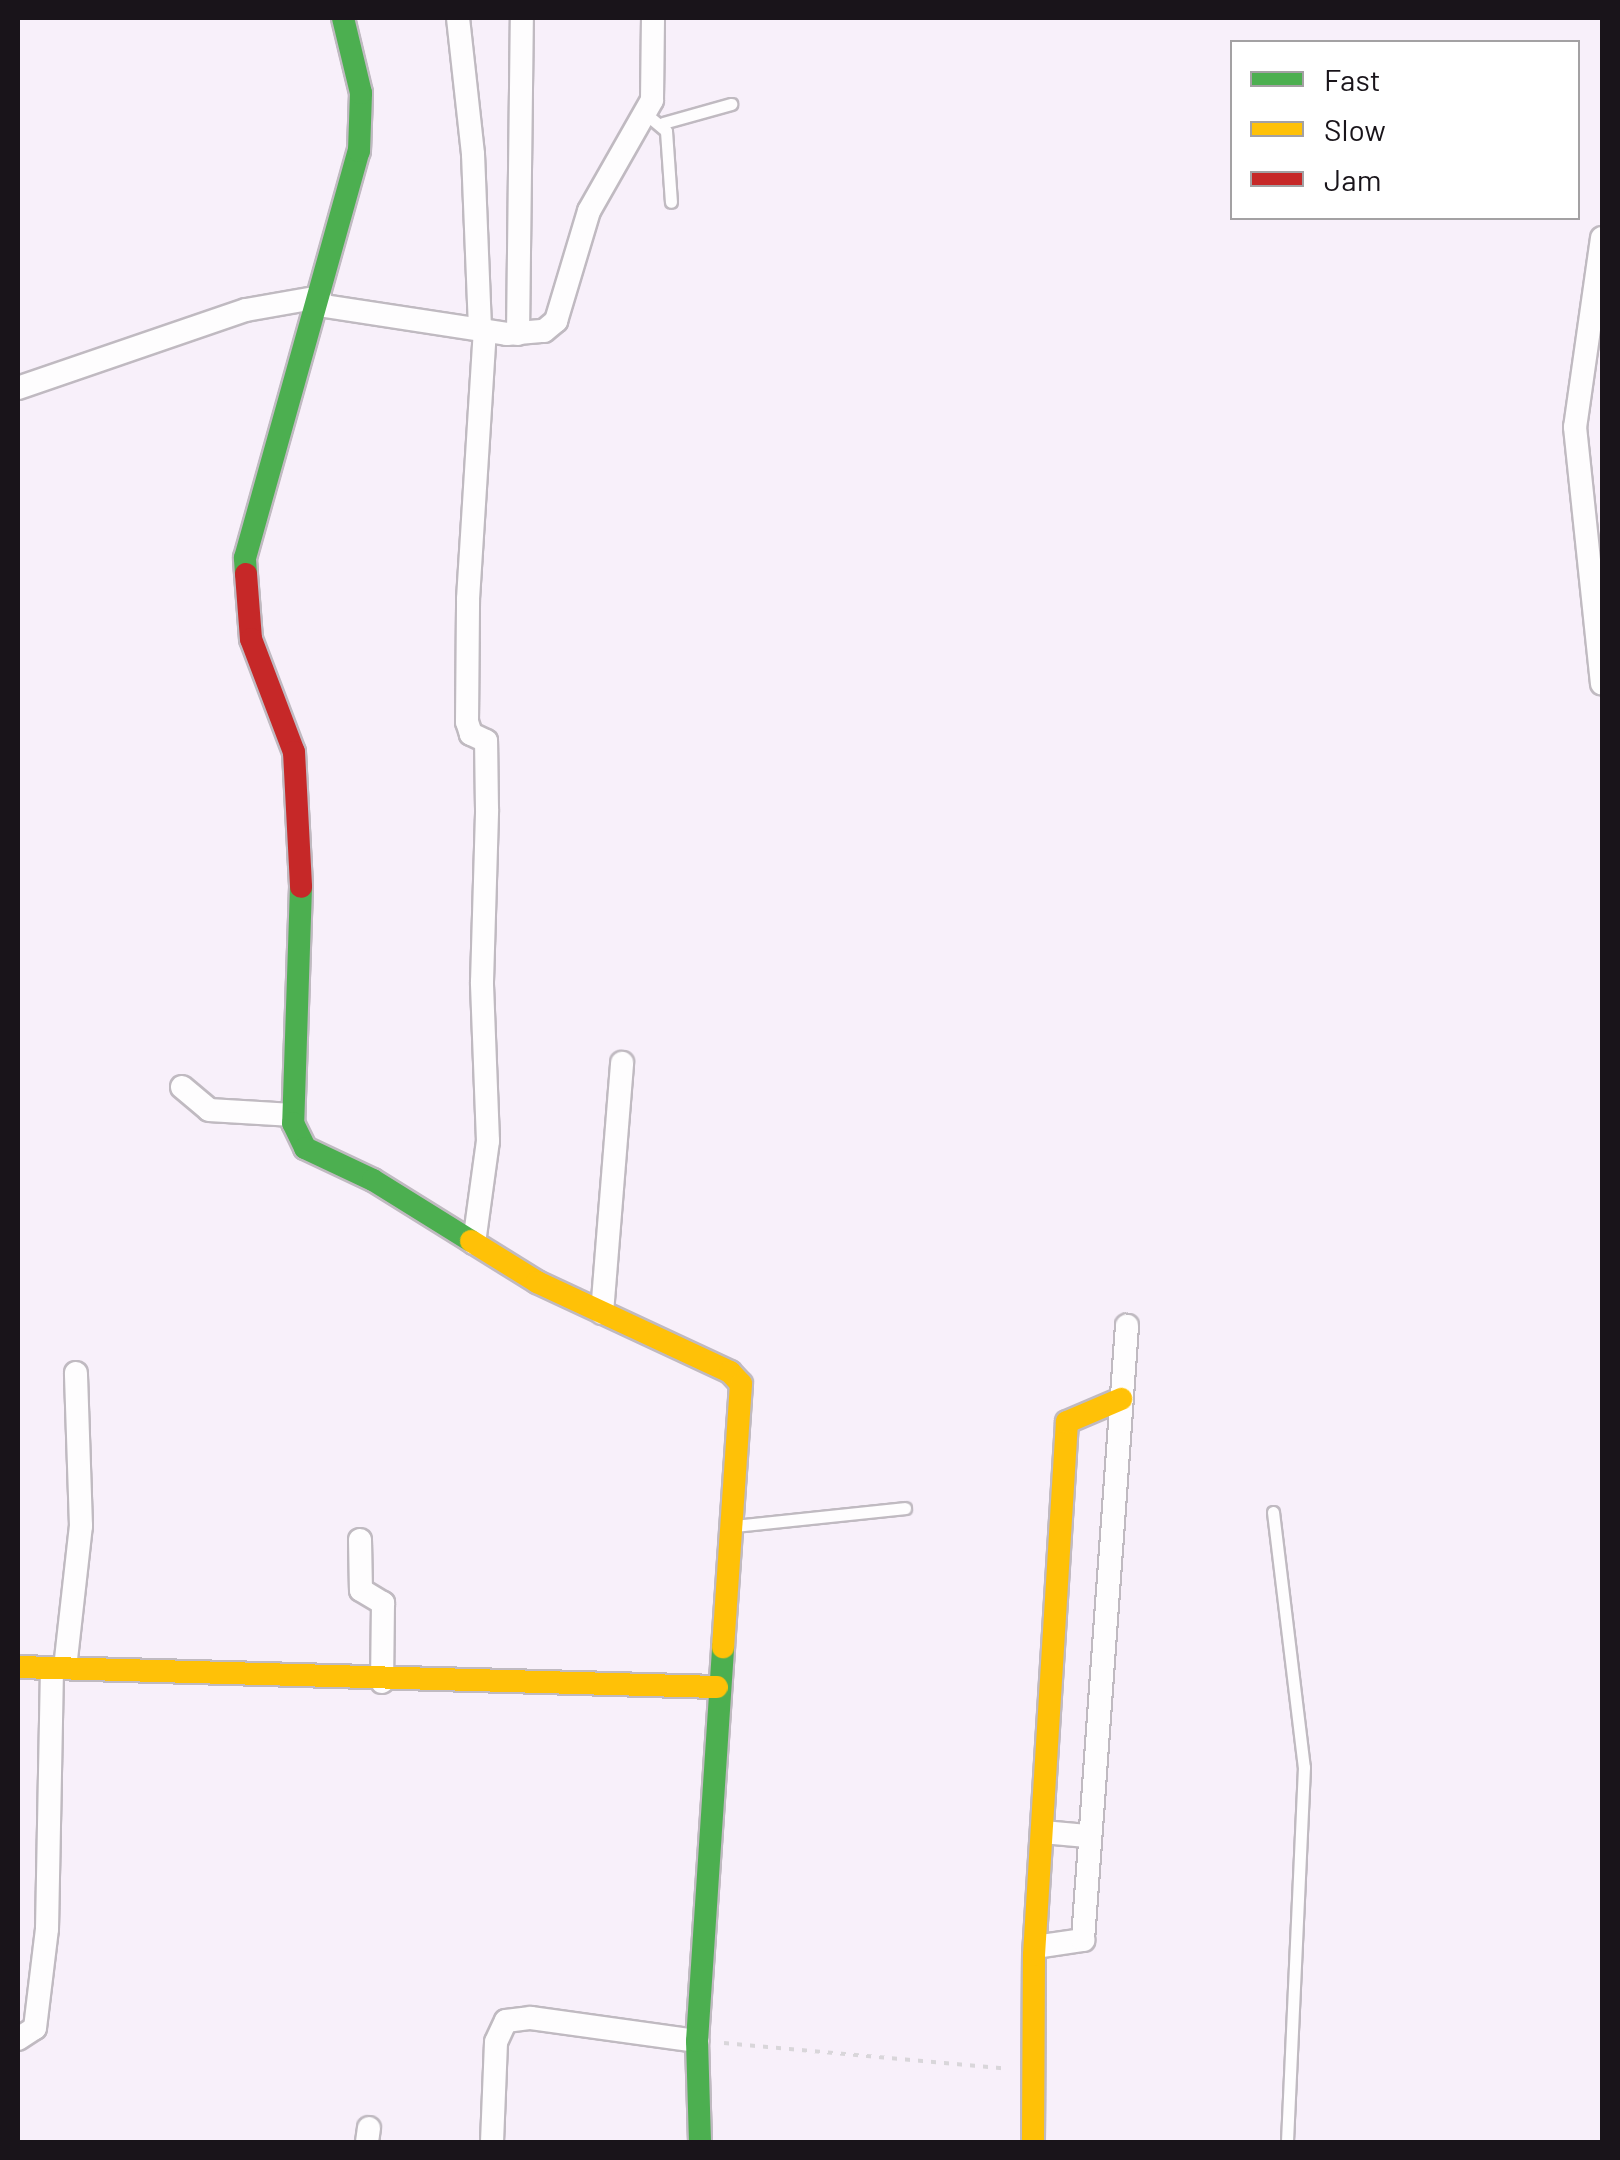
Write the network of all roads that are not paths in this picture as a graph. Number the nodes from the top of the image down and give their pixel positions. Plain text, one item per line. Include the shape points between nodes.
1 (344, 18) edge
2 (458, 18) edge
3 (522, 18) edge
4 (654, 18) edge
5 (731, 104) dead end
6 (654, 119) junction
7 (672, 202) dead end
8 (1602, 238) edge
9 (319, 301) junction
10 (483, 330) junction
11 (518, 334) junction
12 (18, 388) edge
13 (1602, 684) edge
14 (622, 1063) dead end
15 (182, 1088) dead end
16 (293, 1115) junction
17 (474, 1242) junction
18 (602, 1312) junction
19 (1128, 1326) dead end
20 (76, 1372) dead end
21 (1121, 1399) junction
22 (904, 1508) dead end
23 (1274, 1512) dead end
24 (732, 1526) junction
25 (360, 1540) dead end
26 (18, 1667) edge
27 (58, 1668) junction
28 (382, 1682) junction
29 (717, 1687) junction
30 (1044, 1832) junction
31 (1087, 1836) junction
32 (1035, 1947) junction
33 (18, 2040) edge
34 (697, 2041) junction
35 (492, 2142) edge
36 (700, 2142) edge
37 (1033, 2142) edge
38 (1287, 2142) edge

1 - 9 street via 363,119
2 - 10 street
3 - 11 street
4 - 6 street
5 - 6 lane
6 - 7 lane
6 - 11 street via 589,211 563,310 544,331
8 - 13 street via 1575,427
9 - 10 street
9 - 12 street via 246,310
9 - 16 street via 245,558 250,639 294,752 302,906
10 - 11 street
10 - 17 street via 467,722 486,741 482,982 488,1142
14 - 18 street
15 - 16 street via 209,1110
16 - 17 street via 305,1148 373,1180
17 - 18 street
18 - 24 street via 730,1372 741,1384
19 - 21 street
20 - 27 street via 81,1526
21 - 30 street via 1067,1422
21 - 31 street
22 - 24 lane
23 - 38 lane via 1304,1767
24 - 29 street
25 - 28 street via 360,1590 384,1603
26 - 27 street
27 - 28 street
27 - 33 street via 47,1928 35,2028
28 - 29 street
29 - 34 street
30 - 31 street
30 - 32 street
31 - 32 street via 1083,1940
32 - 37 street
34 - 35 street via 531,2018 506,2021 496,2042
34 - 36 street

